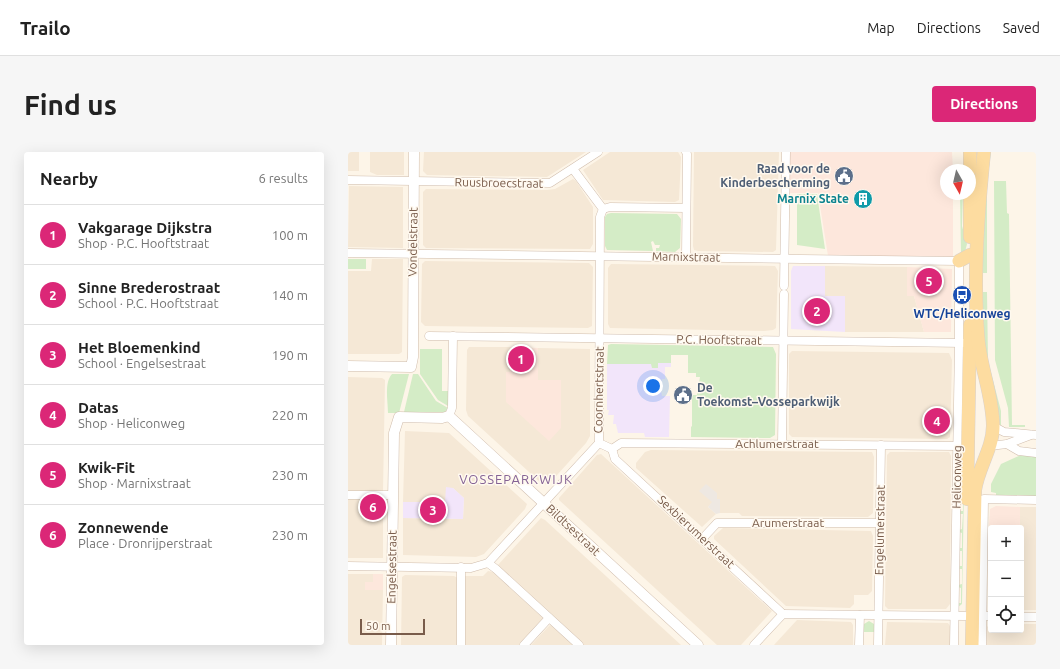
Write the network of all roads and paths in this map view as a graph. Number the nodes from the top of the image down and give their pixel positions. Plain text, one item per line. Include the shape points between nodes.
1 (414, 152) edge
2 (598, 152) edge
3 (686, 152) edge
4 (786, 152) edge
5 (976, 155) edge
6 (573, 169) junction
7 (348, 180) edge
8 (414, 182) junction
9 (969, 200) edge
10 (686, 208) junction
11 (602, 210) junction
12 (348, 253) edge
13 (413, 254) junction
14 (600, 256) junction
15 (686, 257) junction
16 (964, 258) junction
17 (784, 259) junction
18 (429, 336) dead end
19 (453, 336) junction
20 (600, 338) junction
21 (783, 341) junction
22 (964, 343) junction
23 (348, 366) edge
24 (968, 403) junction
25 (992, 410) junction
26 (449, 416) junction
27 (993, 426) junction
28 (968, 432) junction
29 (1034, 435) edge
30 (599, 443) junction
31 (782, 444) junction
32 (1007, 444) junction
33 (881, 445) junction
34 (958, 446) junction
35 (989, 446) junction
36 (612, 449) junction
37 (1036, 453) edge
38 (348, 495) edge
39 (393, 495) junction
40 (1036, 500) edge
41 (543, 502) junction
42 (880, 523) junction
43 (703, 538) junction
44 (488, 563) junction
45 (348, 566) edge
46 (392, 566) junction
47 (461, 567) junction
48 (783, 614) junction
49 (860, 615) junction
50 (878, 615) junction
51 (973, 616) edge
52 (1024, 617) edge
53 (1036, 617) edge
54 (549, 618) junction
55 (391, 645) edge
56 (461, 645) edge
57 (524, 645) edge
58 (579, 645) edge
59 (698, 645) edge
60 (754, 645) edge
61 (860, 645) edge
62 (878, 645) edge
63 (954, 645) edge
64 (964, 645) edge
65 (972, 645) edge
66 (982, 645) edge

1 - 8 street, Vondelstraat
2 - 6 street, Ruusbroecstraat
3 - 10 street
4 - 17 street
5 - 25 main road, Heliconweg via 977,323 981,364
6 - 8 street, Ruusbroecstraat via 546,184
6 - 11 street
7 - 8 street, Ruusbroecstraat
8 - 13 street, Vondelstraat
9 - 16 main road, Heliconweg
10 - 11 street via 610,207
10 - 15 street
11 - 14 street, Coornhertstraat
12 - 13 street, Marnixstraat
13 - 14 street, Marnixstraat
13 - 23 street, Vondelstraat via 411,367
14 - 15 street, Marnixstraat
14 - 20 street, Coornhertstraat
15 - 17 street, Marnixstraat
16 - 17 street, Marnixstraat
16 - 22 main road, Heliconweg
17 - 21 street
18 - 19 street, P.C. Hooftstraat
19 - 20 street, P.C. Hooftstraat
19 - 26 street via 452,408
20 - 21 street, P.C. Hooftstraat
20 - 30 street, Coornhertstraat
21 - 22 street, P.C. Hooftstraat
21 - 31 street
22 - 24 main road, Heliconweg
22 - 34 street, Heliconweg
24 - 25 main road via 984,400
24 - 28 main road, Heliconweg
25 - 27 main road, Heliconweg
26 - 39 street, Engelsestraat via 398,417 394,433
26 - 41 street, Bildtsestraat
27 - 29 street via 1004,432
27 - 35 main road, Heliconweg
28 - 35 main road, Heliconweg via 977,444
28 - 51 main road, Heliconweg
29 - 32 street
30 - 36 street
30 - 41 street, Coornhertstraat
31 - 33 street, Achlumerstraat
31 - 36 street, Achlumerstraat via 621,443
32 - 35 street
32 - 37 street via 1019,451
33 - 34 street, Achlumerstraat
33 - 42 street, Engelumerstraat
34 - 51 street, Heliconweg
35 - 51 main road, Heliconweg via 978,473 975,490
36 - 43 street, Sexbierumerstraat via 615,459
38 - 39 street
39 - 46 street, Engelsestraat
40 - 51 street, Heliconweg via 984,499
41 - 44 street, Coornhertstraat
41 - 59 street, Bildtsestraat
42 - 43 street, Arumerstraat via 717,522
42 - 50 street, Engelumerstraat
43 - 48 street, Sexbierumerstraat
44 - 47 street via 476,567
44 - 54 street
45 - 46 street
46 - 47 street
46 - 55 street, Engelsestraat
47 - 56 street
48 - 49 street
48 - 60 street
49 - 50 street
49 - 61 street
50 - 51 street
50 - 62 street, Engelumerstraat
51 - 63 street, Heliconweg
51 - 64 main road, Heliconweg
51 - 65 main road, Heliconweg
51 - 66 street, Heliconweg
52 - 53 street
54 - 57 street
54 - 58 street

